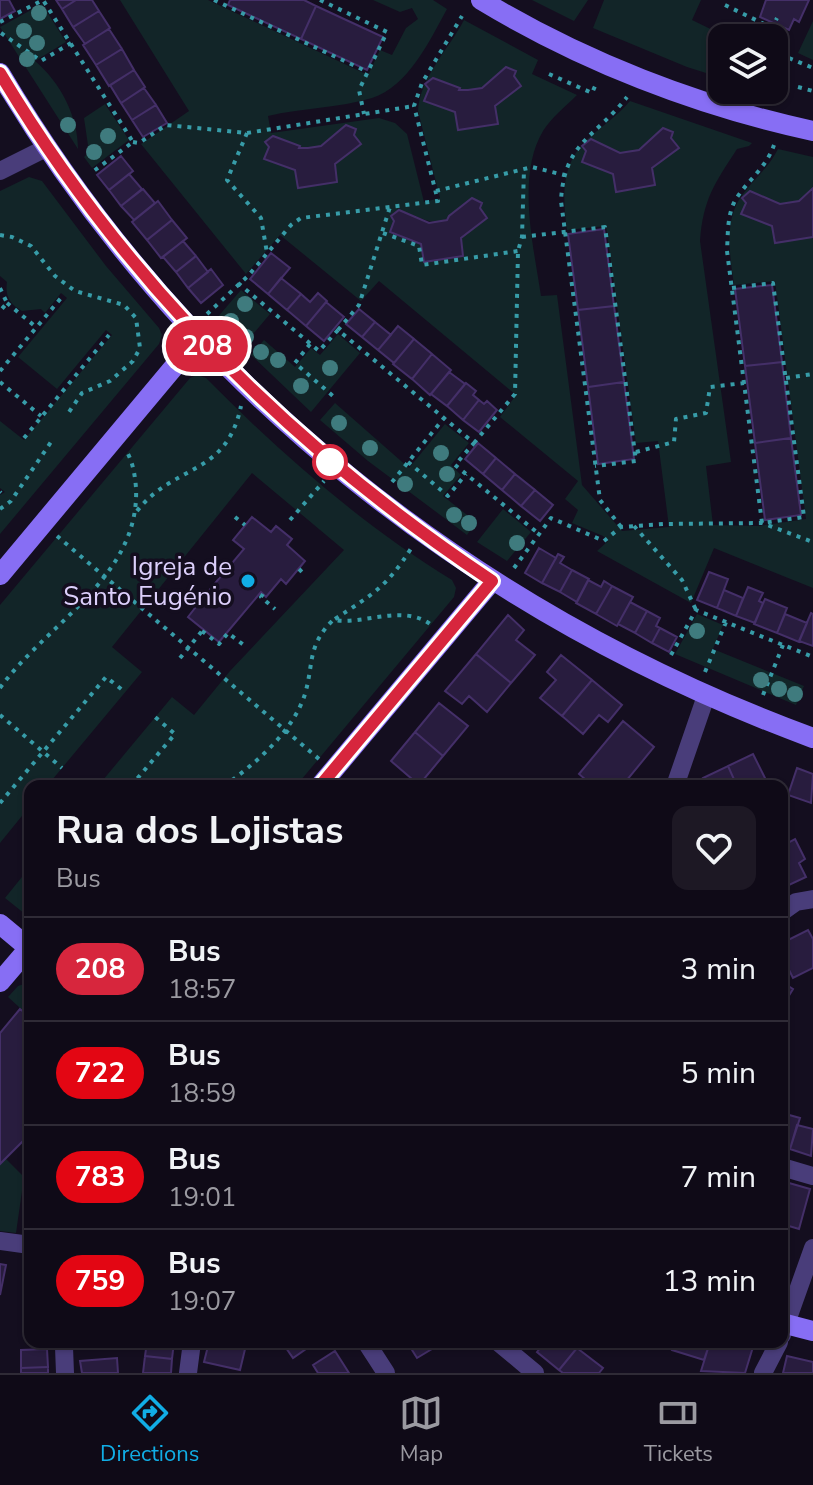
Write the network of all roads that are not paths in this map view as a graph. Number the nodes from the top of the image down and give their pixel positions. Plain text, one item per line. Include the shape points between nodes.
1 (481, 0) edge
2 (0, 73) edge
3 (813, 131) edge
4 (48, 147) junction
5 (0, 171) edge
6 (199, 337) junction
7 (0, 575) edge
8 (492, 581) junction
9 (706, 696) junction
10 (813, 738) edge
11 (325, 780) edge
12 (677, 780) edge
13 (813, 899) edge
14 (788, 908) edge
15 (0, 924) edge
16 (24, 944) edge
17 (24, 954) edge
18 (0, 982) edge
19 (788, 1169) edge
20 (813, 1176) edge
21 (0, 1241) edge
22 (24, 1244) edge
23 (813, 1248) edge
24 (788, 1317) edge
25 (788, 1331) edge
26 (813, 1331) edge
27 (64, 1348) edge
28 (191, 1348) edge
29 (370, 1348) edge
30 (505, 1348) edge
31 (775, 1348) edge
32 (65, 1373) edge
33 (188, 1373) edge
34 (386, 1373) edge
35 (535, 1373) edge
36 (763, 1373) edge

1 - 3 street via 642,79
2 - 4 street
4 - 5 street
4 - 6 street via 93,212
6 - 7 street
6 - 8 street via 331,462
8 - 9 street via 611,650
8 - 11 street
9 - 10 street
9 - 12 street
13 - 14 street
15 - 16 street
17 - 18 street
19 - 20 street
21 - 22 street
23 - 24 street
25 - 26 street
27 - 32 street
28 - 33 street
29 - 34 street
30 - 35 street
31 - 36 street

